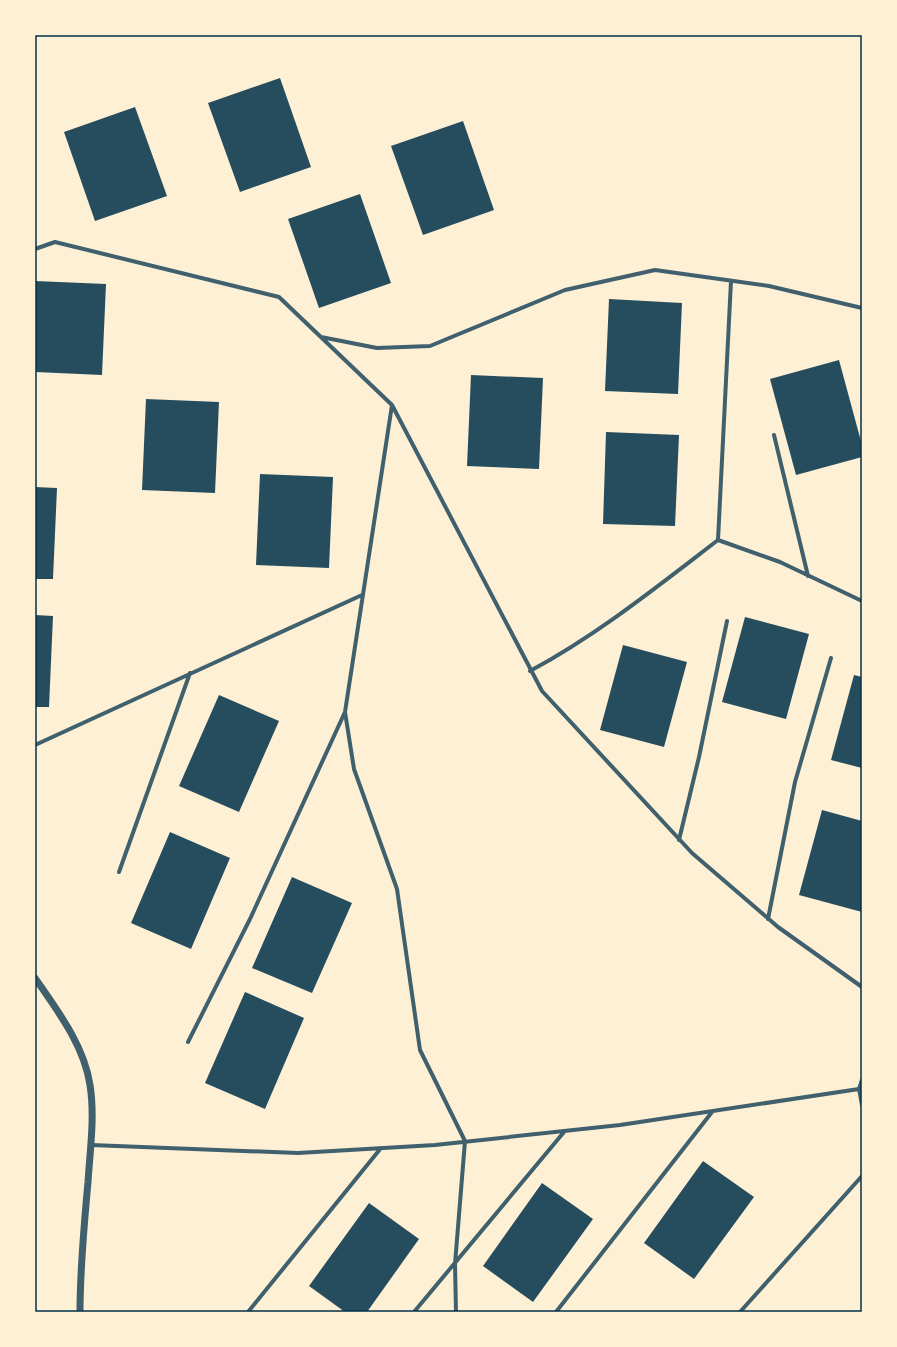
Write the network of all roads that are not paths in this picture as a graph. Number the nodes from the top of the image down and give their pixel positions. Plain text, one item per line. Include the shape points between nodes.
1 (35, 249) edge
2 (731, 281) junction
3 (862, 308) edge
4 (321, 337) junction
5 (392, 405) junction
6 (774, 435) dead end
7 (718, 540) junction
8 (808, 576) junction
9 (362, 595) junction
10 (862, 601) edge
11 (727, 621) dead end
12 (831, 658) dead end
13 (530, 671) junction
14 (190, 673) junction
15 (345, 712) junction
16 (35, 745) edge
17 (679, 840) junction
18 (119, 872) dead end
19 (768, 919) junction
20 (35, 978) edge
21 (862, 987) edge
22 (188, 1042) dead end
23 (862, 1080) edge
24 (859, 1089) junction
25 (862, 1106) edge
26 (712, 1112) junction
27 (564, 1132) junction
28 (466, 1141) junction
29 (91, 1145) junction
30 (381, 1148) junction
31 (862, 1176) edge
32 (455, 1264) junction
33 (80, 1312) edge
34 (248, 1312) edge
35 (414, 1312) edge
36 (456, 1312) edge
37 (556, 1312) edge
38 (740, 1312) edge

1 - 4 street via 55,242 279,297
2 - 3 street via 770,286
2 - 4 street via 655,270 565,290 430,346 377,348
2 - 7 street
4 - 5 street
5 - 9 street
5 - 13 street
6 - 8 street
7 - 8 street via 780,562
7 - 13 street via 558,656
8 - 10 street
9 - 14 street
9 - 15 street via 360,626
11 - 17 street
12 - 19 street via 795,782
13 - 17 street via 542,691
14 - 16 street
14 - 18 street
15 - 22 street via 250,919
15 - 28 street via 354,769 397,889 420,1050
17 - 19 street
19 - 21 street
20 - 29 street via 65,1021 80,1054 90,1084
23 - 24 street
24 - 25 street
24 - 26 street
26 - 27 street
26 - 37 street
27 - 28 street
27 - 32 street
28 - 30 street
28 - 32 street
29 - 30 street via 298,1153
29 - 33 street via 80,1278
30 - 34 street
31 - 38 street
32 - 35 street
32 - 36 street

